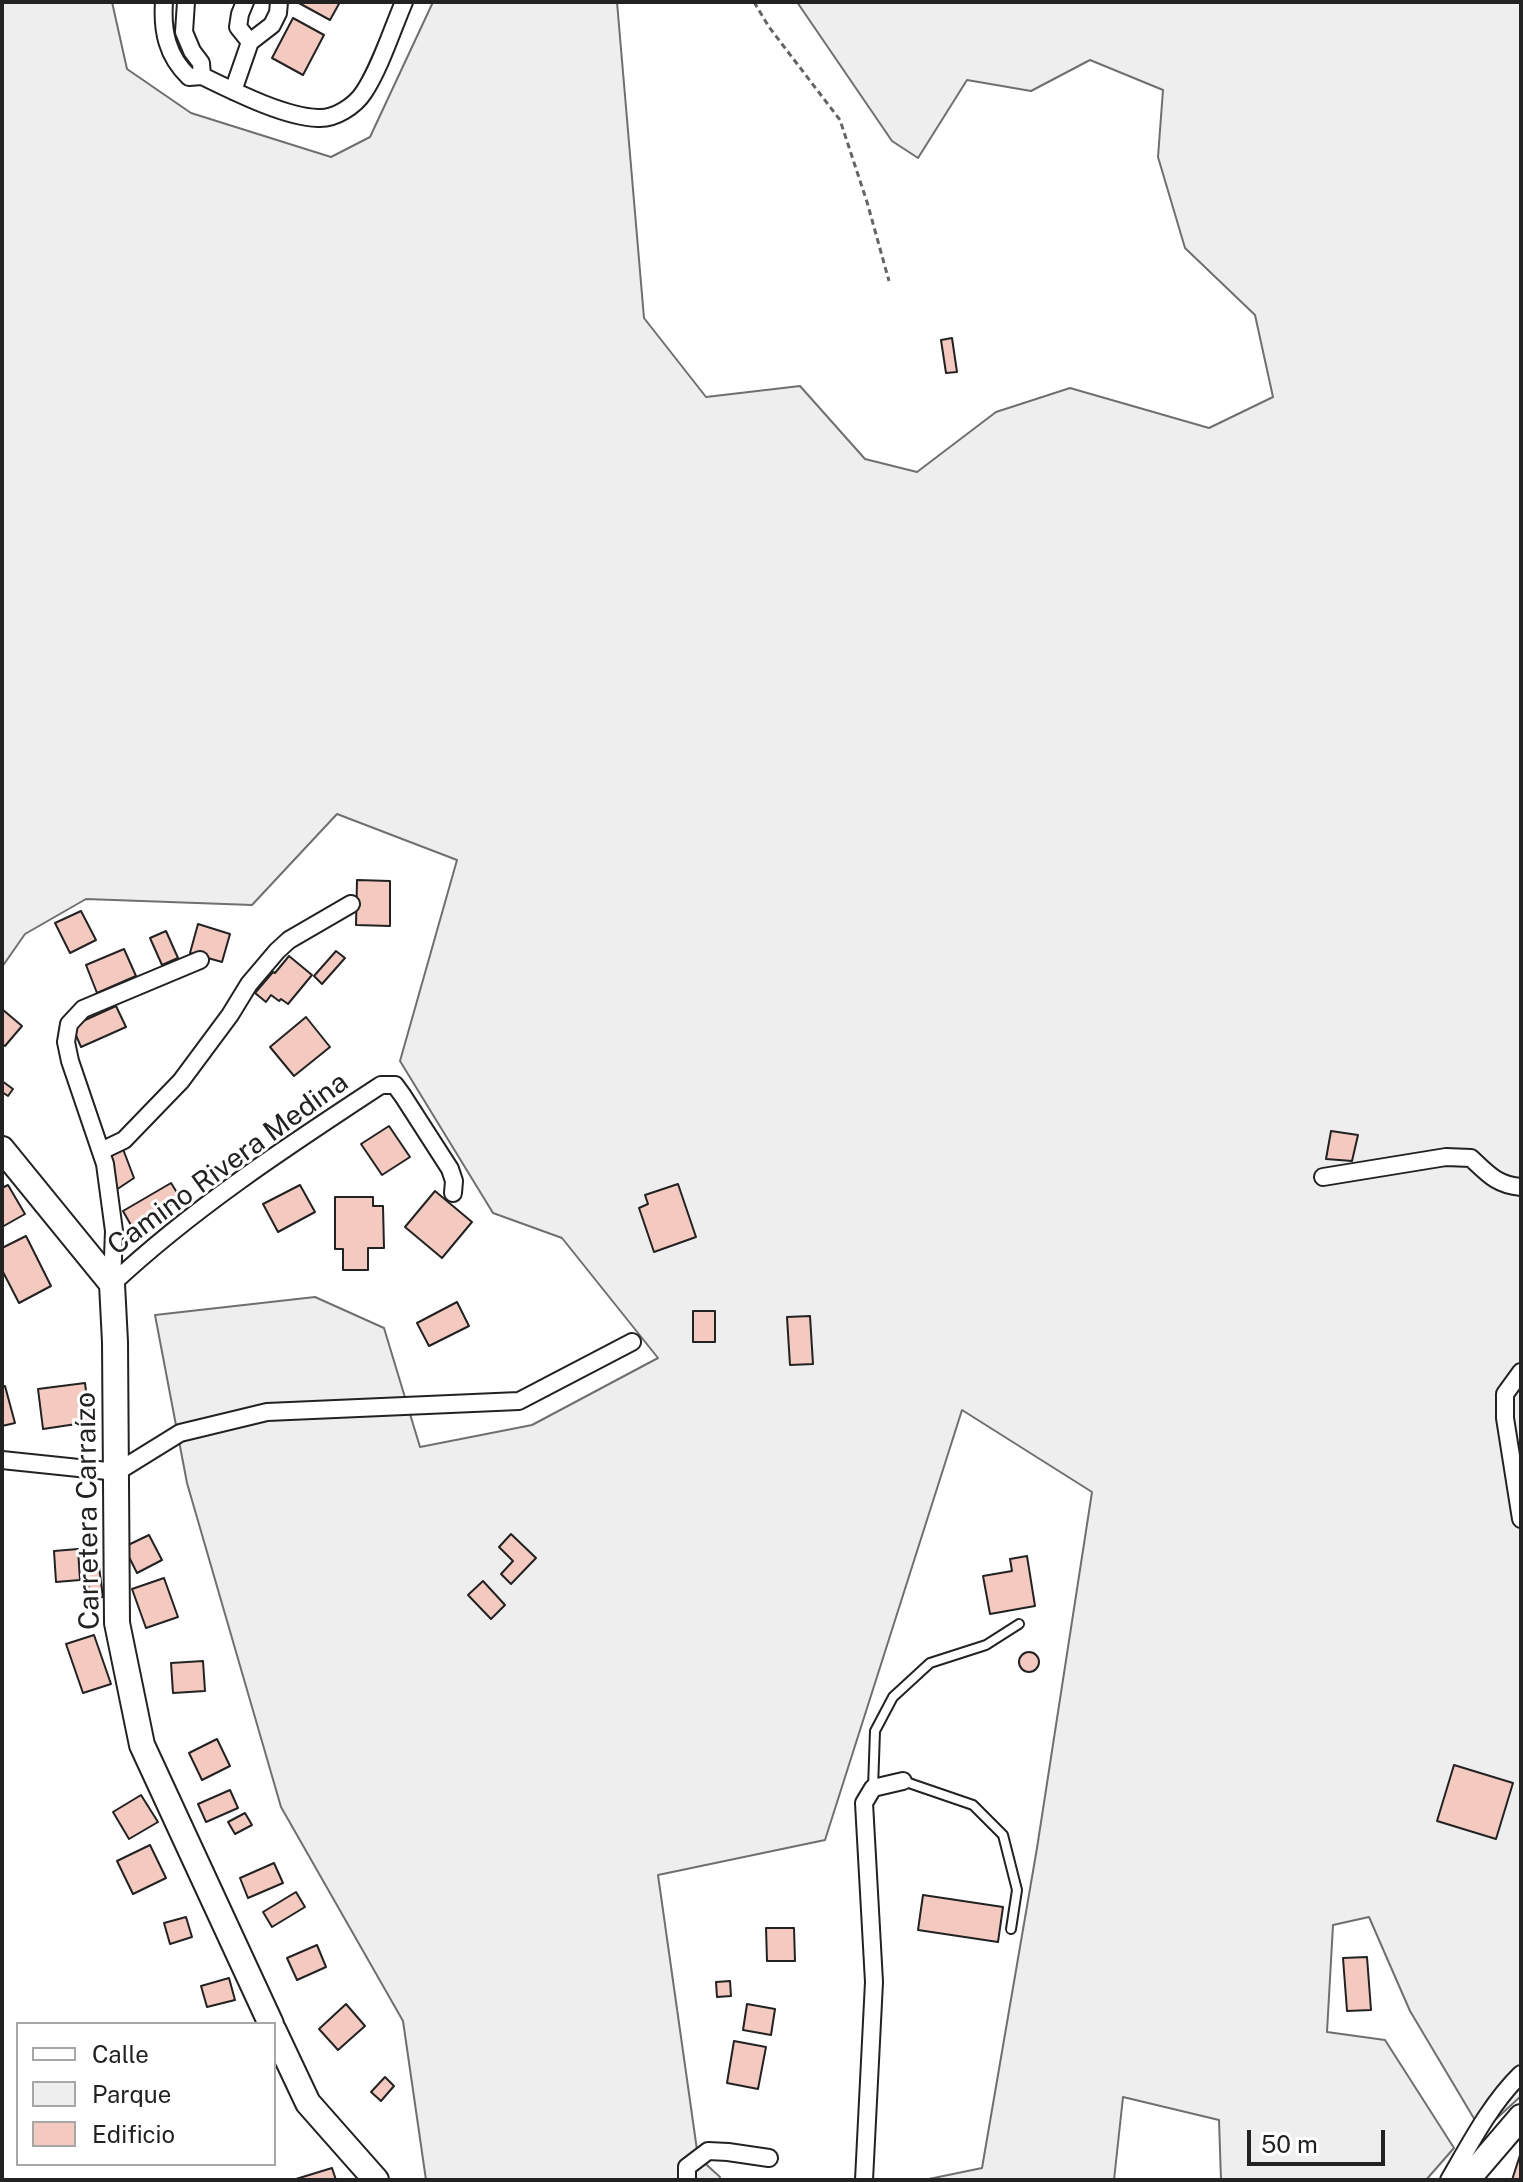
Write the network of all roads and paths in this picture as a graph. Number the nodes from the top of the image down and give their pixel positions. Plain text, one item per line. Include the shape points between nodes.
1 (164, 2) edge
2 (186, 2) edge
3 (245, 2) edge
4 (279, 2) edge
5 (404, 2) edge
6 (754, 2) edge
7 (250, 42) junction
8 (202, 76) junction
9 (233, 91) junction
10 (889, 281) dead end
11 (351, 904) dead end
12 (200, 960) dead end
13 (2, 1149) edge
14 (101, 1151) junction
15 (1521, 1173) edge
16 (1323, 1177) dead end
17 (1513, 1186) edge
18 (453, 1193) dead end
19 (112, 1284) junction
20 (632, 1342) dead end
21 (1521, 1372) edge
22 (2, 1460) edge
23 (117, 1472) junction
24 (1521, 1519) edge
25 (1019, 1624) dead end
26 (903, 1781) joint
27 (873, 1788) junction
28 (1011, 1929) dead end
29 (270, 2022) edge
30 (276, 2035) edge
31 (1521, 2074) edge
32 (1521, 2117) edge
33 (769, 2158) dead end
34 (1472, 2178) edge
35 (376, 2180) edge
36 (687, 2180) edge
37 (864, 2180) edge
38 (1449, 2180) edge

1 - 8 street via 162,24 170,54 189,77
2 - 8 street via 184,32
3 - 7 street via 238,27
4 - 7 street via 272,25
5 - 9 street via 363,95 337,115 292,113
6 - 10 path via 840,120
7 - 9 street
8 - 9 street
11 - 14 street via 277,951 181,1081 124,1140
12 - 14 street via 83,1009 69,1024 70,1061
13 - 19 street
14 - 19 street via 114,1231
15 - 17 street
16 - 17 street via 1446,1157 1471,1158 1491,1177
18 - 19 street, Camino Rivera Medina via 450,1169 403,1096 395,1085 381,1085 196,1213
19 - 23 street, Carretera Carraízo
20 - 23 street via 519,1401 267,1412 180,1433
21 - 24 street via 1505,1394
22 - 23 street
23 - 29 street, Carretera Carraízo via 117,1623 142,1745
25 - 27 lane via 986,1645 930,1663 893,1697 875,1731
26 - 27 street
26 - 28 lane via 973,1805 1003,1835 1017,1890
27 - 37 street via 864,1803 874,1982
30 - 35 street via 308,2103
31 - 38 street
32 - 34 street
33 - 36 street via 708,2151 687,2167

